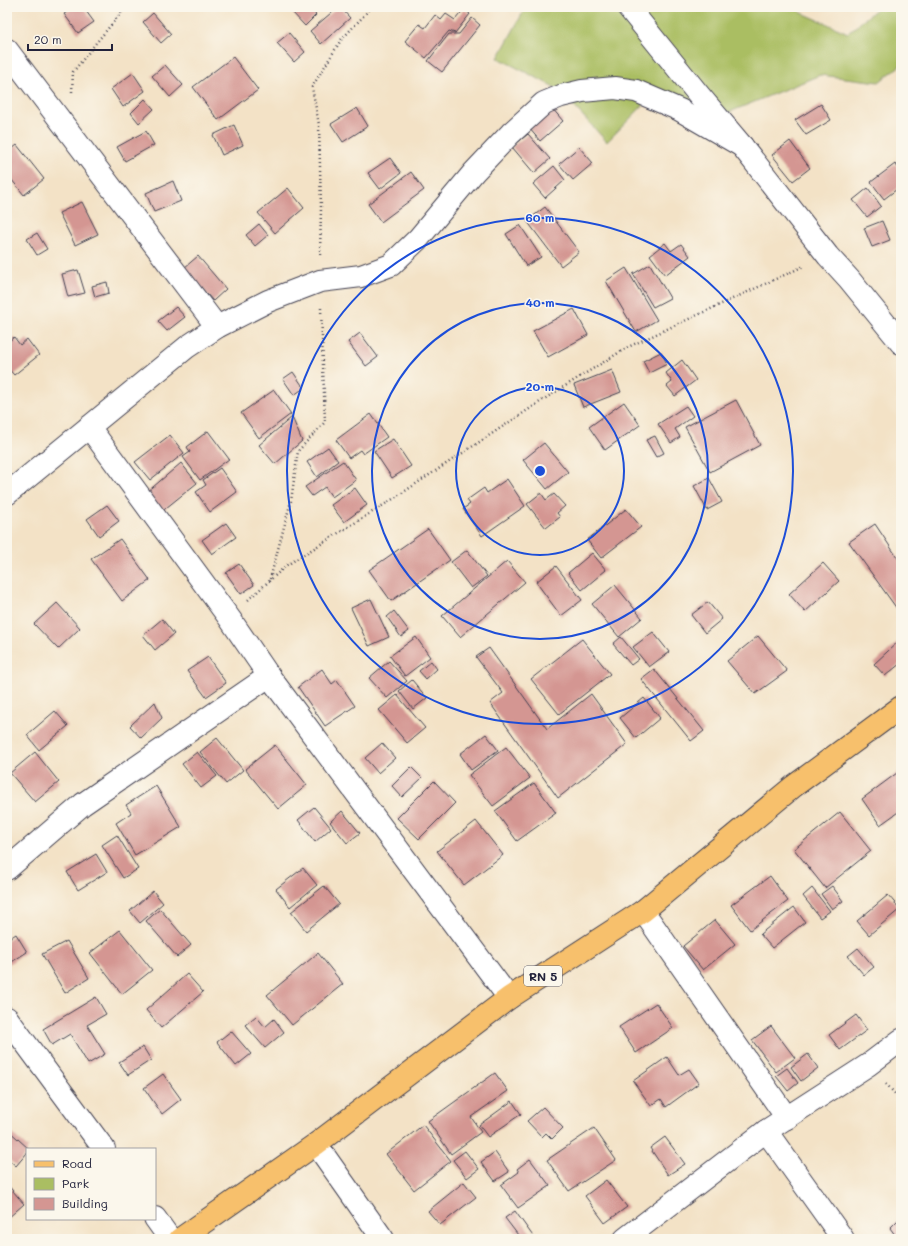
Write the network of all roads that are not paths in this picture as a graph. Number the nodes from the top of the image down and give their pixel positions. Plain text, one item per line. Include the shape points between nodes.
1 (628, 7) edge
2 (7, 50) edge
3 (742, 146) junction
4 (217, 327) junction
5 (901, 343) edge
6 (88, 427) junction
7 (9, 488) edge
8 (270, 676) junction
9 (901, 707) edge
10 (7, 869) edge
11 (643, 910) junction
12 (509, 998) junction
13 (7, 1018) edge
14 (901, 1040) edge
15 (787, 1118) junction
16 (766, 1131) junction
17 (316, 1144) junction
18 (103, 1148) edge
19 (156, 1219) edge
20 (170, 1239) edge
21 (180, 1239) edge
22 (383, 1239) edge
23 (625, 1239) edge
24 (843, 1239) edge

1 - 3 street
2 - 4 street
3 - 4 street via 680,110 636,91 616,88 561,96 544,103 511,133 474,172 418,239 391,264 361,276 320,281 268,301
3 - 5 street via 828,256
4 - 6 street via 187,347
6 - 7 street
6 - 8 street
8 - 10 street via 83,804
8 - 12 street
9 - 11 main road, RN 5 via 794,786
11 - 12 main road, RN 5
11 - 15 street
12 - 17 main road, RN 5
13 - 18 street
14 - 15 street
15 - 16 street
16 - 23 street
16 - 24 street
17 - 21 main road, RN 5
17 - 22 street
19 - 20 street

